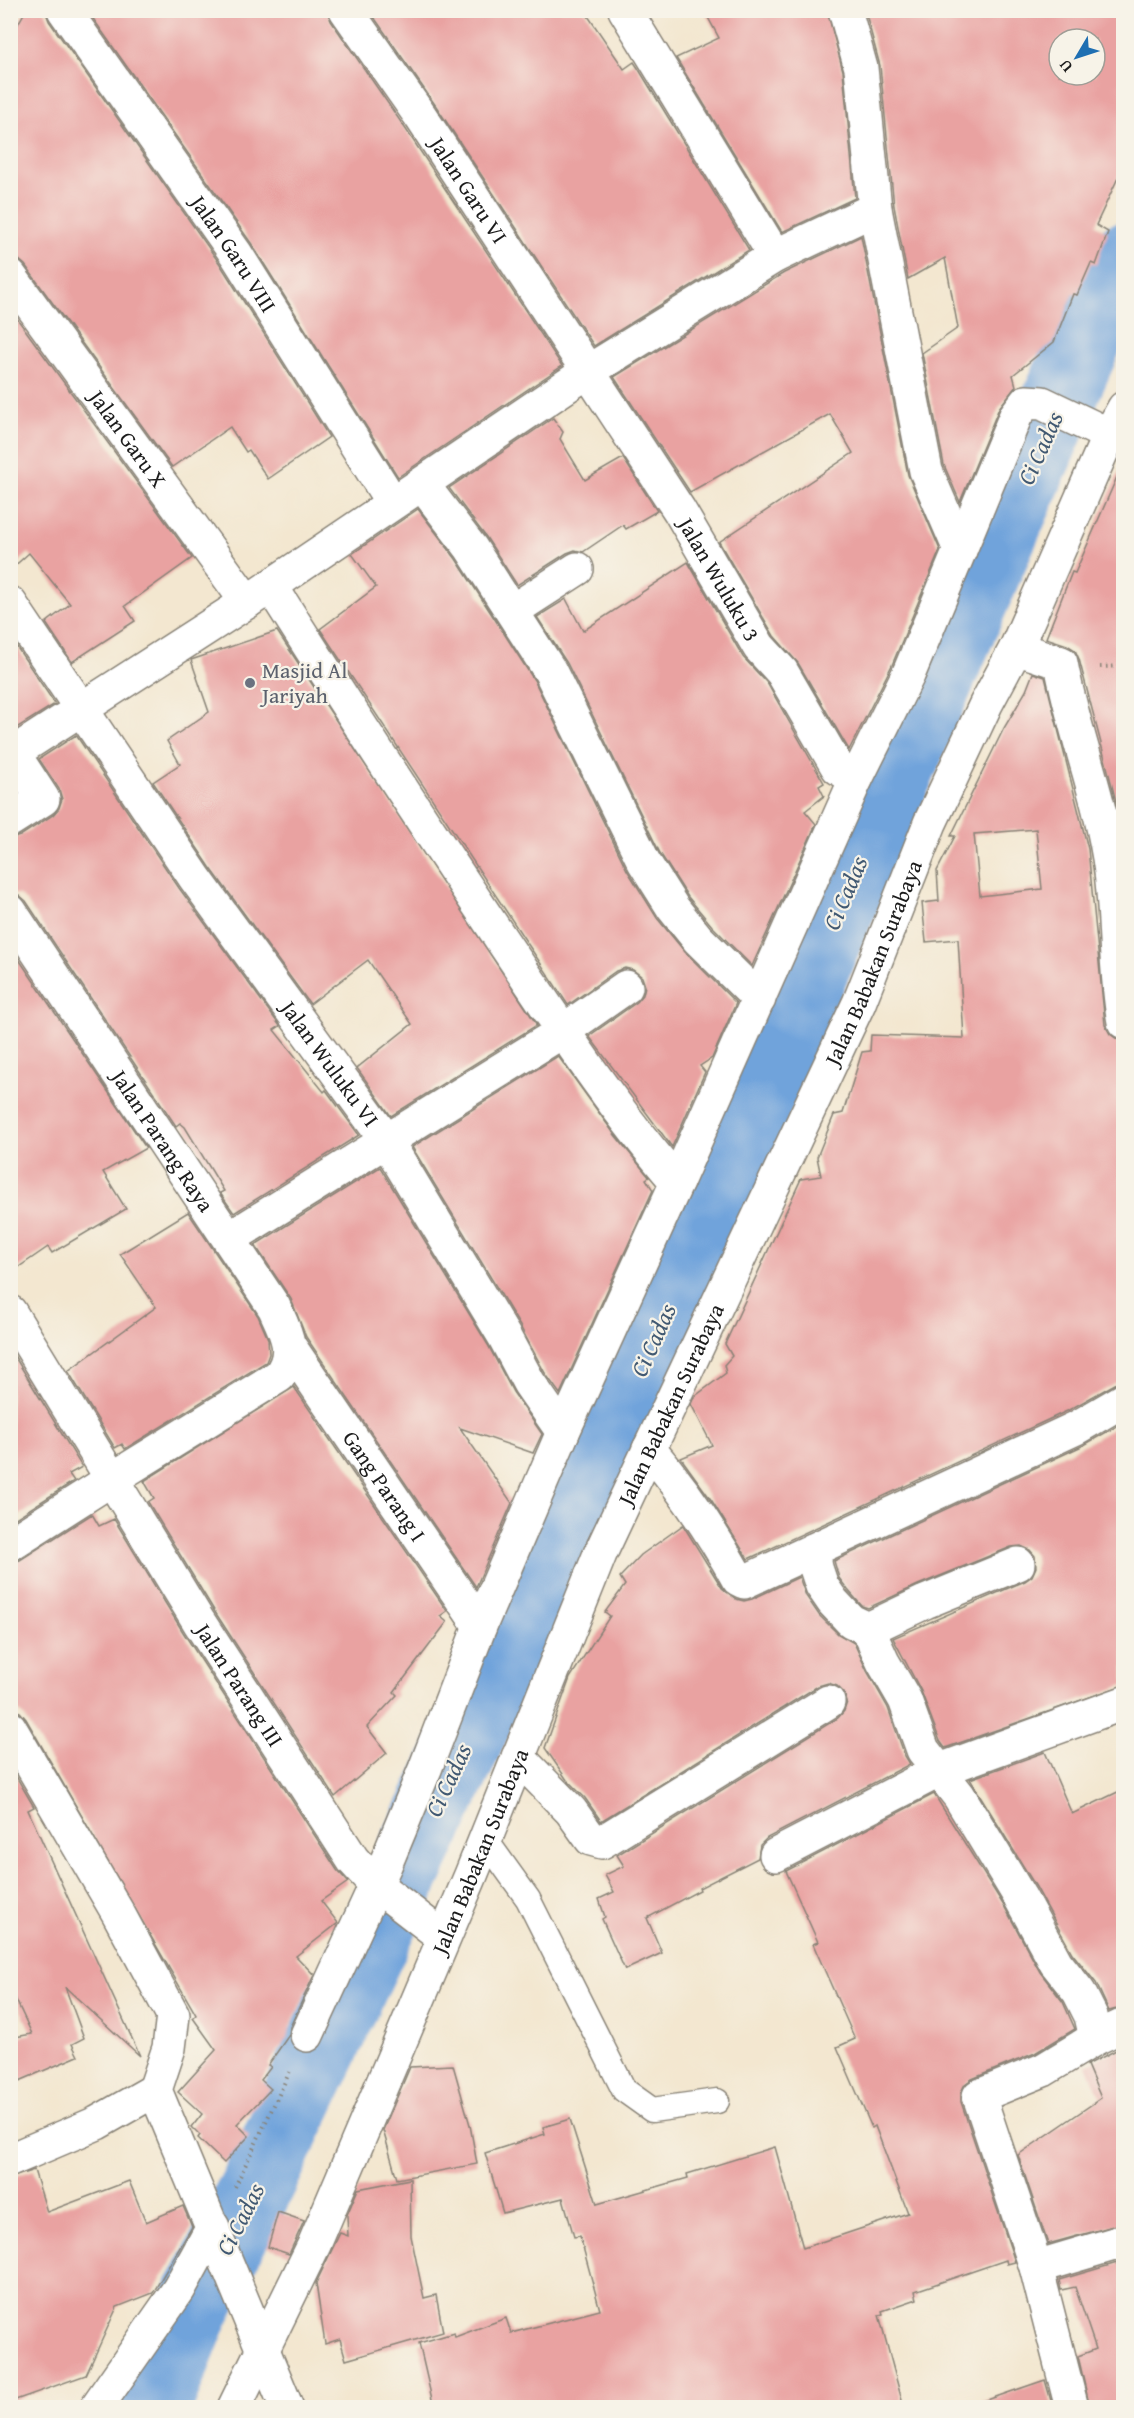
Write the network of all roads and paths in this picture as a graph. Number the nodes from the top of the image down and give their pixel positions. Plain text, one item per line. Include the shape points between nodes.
1 (64, 10) edge
2 (346, 10) edge
3 (626, 10) edge
4 (847, 11) edge
5 (875, 209) junction
6 (775, 256) junction
7 (10, 276) edge
8 (587, 372) junction
9 (1111, 422) edge
10 (422, 484) junction
11 (392, 502) junction
12 (960, 550) junction
13 (577, 569) dead end
14 (259, 594) junction
15 (10, 603) edge
16 (512, 610) junction
17 (1016, 648) junction
18 (80, 707) junction
19 (856, 779) junction
20 (10, 820) edge
21 (10, 911) edge
22 (626, 987) dead end
23 (759, 999) junction
24 (1124, 1022) edge
25 (563, 1031) junction
26 (386, 1140) junction
27 (677, 1182) junction
28 (230, 1238) junction
29 (10, 1312) edge
30 (285, 1361) junction
31 (1124, 1400) edge
32 (563, 1432) junction
33 (649, 1449) junction
34 (112, 1479) junction
35 (10, 1544) edge
36 (813, 1550) junction
37 (1018, 1564) dead end
38 (480, 1626) junction
39 (868, 1629) junction
40 (828, 1702) dead end
41 (1124, 1703) edge
42 (10, 1728) edge
43 (518, 1757) junction
44 (940, 1770) junction
45 (485, 1839) junction
46 (776, 1855) dead end
47 (381, 1889) junction
48 (443, 1937) junction
49 (1110, 2031) edge
50 (307, 2035) joint
51 (154, 2090) junction
52 (717, 2101) dead end
53 (10, 2160) edge
54 (214, 2229) junction
55 (1124, 2241) edge
56 (1036, 2267) junction
57 (263, 2349) junction
58 (96, 2408) edge
59 (234, 2408) edge
60 (287, 2408) edge
61 (1072, 2408) edge

1 - 11 street, Jalan Garu VIII via 236,254
2 - 8 street, Jalan Garu VI via 421,117
3 - 6 street
4 - 5 street via 861,68
5 - 6 street
5 - 12 street via 926,471
6 - 8 street
7 - 14 street, Jalan Garu X
8 - 10 street
8 - 19 street, Jalan Wuluku 3 via 679,510 759,647 782,672 838,768
9 - 12 street via 1026,402 1016,415
9 - 17 street, Jalan Babakan Surabaya
10 - 11 street
10 - 16 street
11 - 14 street
12 - 19 street via 909,673
13 - 16 street
14 - 18 street
14 - 25 street, Jalan Garu X via 371,746
15 - 18 street, Jalan Wuluku VI
16 - 23 street via 550,671 644,862 667,899 698,939
17 - 24 street via 1061,663 1093,781 1111,872 1118,989
17 - 33 street, Jalan Babakan Surabaya via 930,823 859,1004
18 - 20 street via 13,753 43,799
18 - 26 street, Jalan Wuluku VI via 195,878
19 - 23 street
21 - 28 street, Jalan Parang Raya
22 - 25 street
23 - 27 street
25 - 26 street
25 - 27 street, Jalan Garu X via 636,1134
26 - 28 street
26 - 32 street, Jalan Wuluku VI via 529,1383
27 - 32 street
28 - 30 street, Jalan Parang Raya via 274,1307
29 - 34 street, Jalan Parang III
30 - 34 street
30 - 38 street, Gang Parang I
31 - 36 street via 1076,1428
32 - 38 street
33 - 36 street via 681,1487 740,1581
33 - 43 street, Jalan Babakan Surabaya via 600,1554
34 - 35 street
34 - 47 street, Jalan Parang III via 353,1860
36 - 39 street via 822,1586 832,1602 851,1621
37 - 39 street
38 - 47 street
39 - 44 street via 905,1700 923,1750
40 - 43 street via 602,1842 591,1839 571,1811
41 - 44 street
42 - 51 street via 173,2014 169,2049
43 - 45 street, Jalan Babakan Surabaya
44 - 46 street
44 - 49 street via 1020,1897 1056,1963 1079,1992 1090,2016
45 - 48 street, Jalan Babakan Surabaya
45 - 52 lane via 528,1899 624,2090 652,2110
47 - 48 street, Jalan Parang III
47 - 50 street
48 - 57 street, Jalan Babakan Surabaya via 315,2245
49 - 56 street via 1043,2070 979,2096
50 - 54 path
51 - 53 street via 97,2123
51 - 54 street
54 - 57 street
54 - 58 street via 179,2289
55 - 56 street
56 - 61 street
57 - 59 street, Jalan Babakan Surabaya
57 - 60 street

